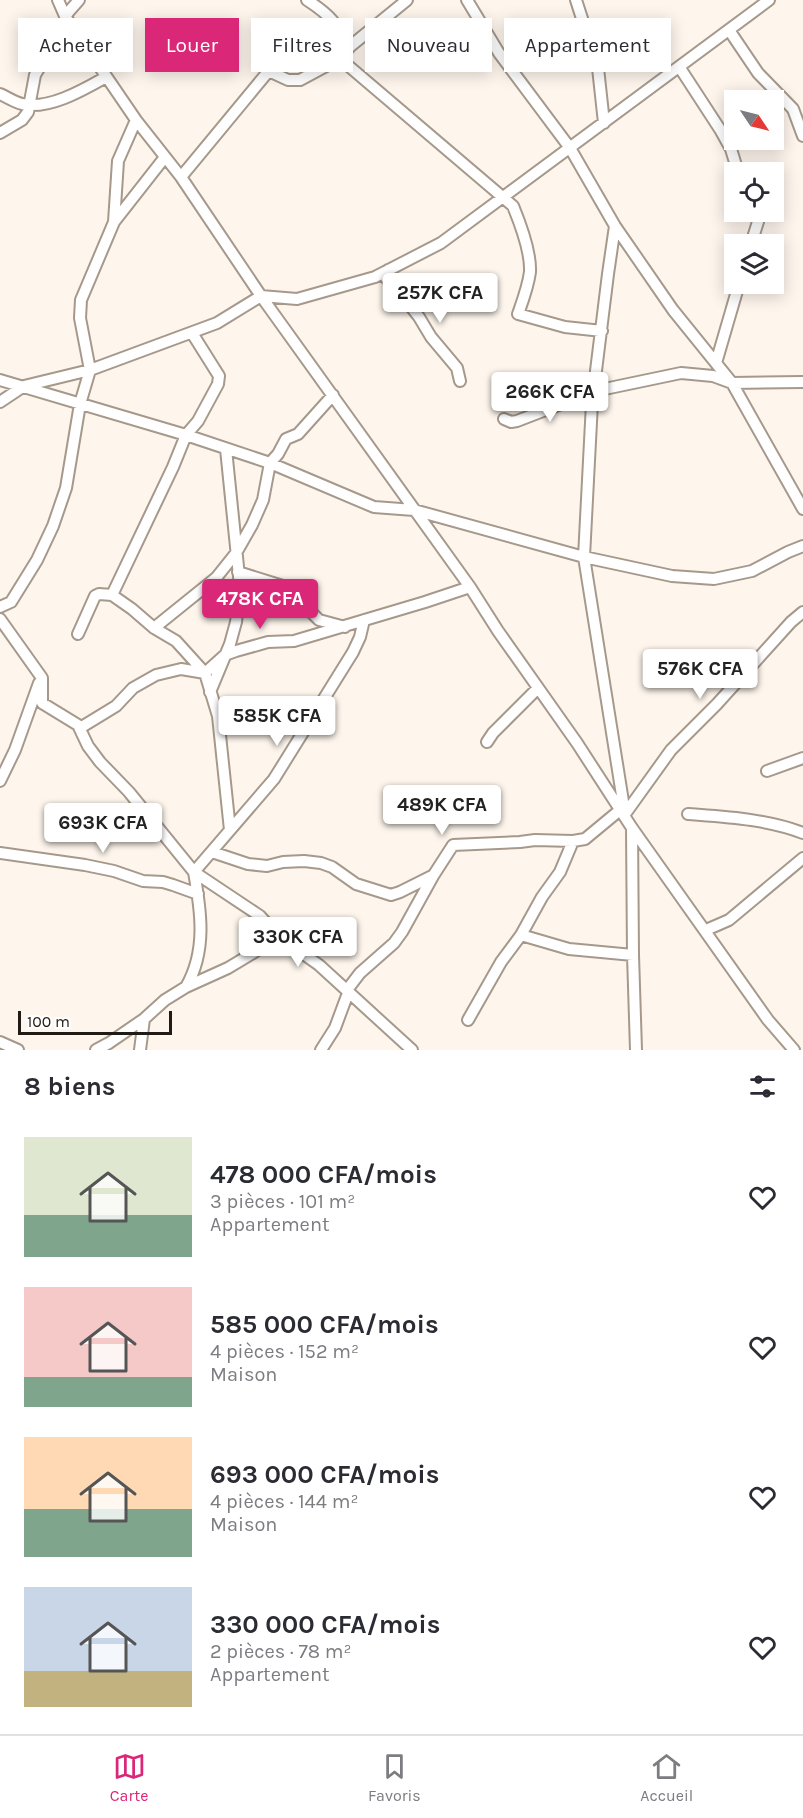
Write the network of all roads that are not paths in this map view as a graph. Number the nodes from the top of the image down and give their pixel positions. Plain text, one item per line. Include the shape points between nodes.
1 (58, 0) edge
2 (79, 0) edge
3 (307, 0) edge
4 (406, 0) edge
5 (468, 0) edge
6 (576, 0) edge
7 (769, 0) edge
8 (65, 16) joint
9 (331, 18) edge
10 (729, 30) junction
11 (353, 45) edge
12 (680, 68) junction
13 (353, 70) edge
14 (37, 72) edge
15 (103, 72) edge
16 (315, 72) edge
17 (106, 77) junction
18 (0, 94) edge
19 (30, 104) junction
20 (136, 120) junction
21 (604, 123) junction
22 (0, 133) edge
23 (803, 136) edge
24 (570, 148) junction
25 (165, 157) junction
26 (735, 162) edge
27 (181, 177) junction
28 (503, 196) junction
29 (114, 222) junction
30 (615, 226) junction
31 (388, 270) junction
32 (736, 294) edge
33 (261, 296) junction
34 (602, 332) junction
35 (192, 333) junction
36 (716, 363) junction
37 (90, 370) junction
38 (0, 380) edge
39 (460, 381) dead end
40 (803, 382) edge
41 (732, 383) junction
42 (24, 386) junction
43 (595, 391) junction
44 (333, 395) junction
45 (2, 399) edge
46 (80, 404) junction
47 (504, 419) dead end
48 (186, 435) junction
49 (226, 449) junction
50 (270, 463) junction
51 (803, 509) edge
52 (414, 510) junction
53 (803, 546) edge
54 (236, 553) junction
55 (584, 557) junction
56 (238, 572) junction
57 (470, 587) junction
58 (112, 596) junction
59 (0, 607) edge
60 (803, 612) edge
61 (0, 619) edge
62 (364, 620) junction
63 (345, 627) junction
64 (154, 628) junction
65 (78, 634) dead end
66 (225, 655) junction
67 (205, 673) junction
68 (42, 678) junction
69 (538, 688) junction
70 (210, 692) junction
71 (80, 728) junction
72 (487, 742) dead end
73 (803, 758) edge
74 (767, 771) dead end
75 (0, 781) edge
76 (623, 812) junction
77 (688, 814) dead end
78 (632, 828) junction
79 (230, 830) junction
80 (803, 833) edge
81 (573, 842) junction
82 (212, 852) junction
83 (0, 853) edge
84 (803, 858) edge
85 (195, 872) junction
86 (433, 876) junction
87 (198, 894) junction
88 (705, 930) junction
89 (521, 934) junction
90 (278, 936) junction
91 (633, 955) junction
92 (186, 987) junction
93 (347, 990) junction
94 (144, 1019) junction
95 (468, 1020) dead end
96 (0, 1042) edge
97 (18, 1050) edge
98 (96, 1050) edge
99 (140, 1050) edge
100 (321, 1050) edge
101 (412, 1050) edge
102 (636, 1050) edge
103 (794, 1050) edge

1 - 8 street
2 - 8 street
3 - 9 street
4 - 11 street
5 - 24 street via 499,52
6 - 21 street via 598,68
7 - 10 street
10 - 12 street
10 - 23 street via 758,73 793,109
12 - 21 street
12 - 26 street via 721,131
13 - 28 street
14 - 19 street
15 - 17 street
16 - 27 street via 300,80 267,74
17 - 19 street via 75,94 45,104
17 - 20 street
18 - 19 street
19 - 22 street via 22,120
20 - 25 street
20 - 29 street via 118,161
21 - 24 street
24 - 28 street
24 - 30 street
25 - 27 street
25 - 29 street
27 - 33 street
28 - 31 street via 441,243
28 - 34 street via 513,206 519,221 530,269 518,314
29 - 37 street via 81,300 80,318
30 - 34 street
30 - 36 street via 673,310
31 - 33 street via 297,299
31 - 39 street via 386,278 457,368
32 - 36 street
33 - 35 street via 218,324
33 - 44 street
34 - 43 street
35 - 37 street
35 - 48 street via 219,376 198,421
36 - 41 street
37 - 42 street
37 - 46 street
38 - 42 street
40 - 41 street
41 - 43 street via 713,376 681,373
41 - 51 street
42 - 45 street
42 - 46 street
43 - 47 street via 517,421
43 - 55 street
44 - 50 street via 298,434 286,439
44 - 52 street
46 - 48 street
46 - 59 street via 66,488 53,526 11,602
48 - 49 street
48 - 58 street
49 - 50 street
49 - 54 street
50 - 52 street via 374,507
50 - 54 street via 263,500
52 - 55 street
52 - 57 street
53 - 55 street via 753,571 714,579 672,576
54 - 56 street
54 - 64 street via 216,578
55 - 76 street
56 - 63 street via 286,587 320,620
56 - 66 street via 236,622
57 - 62 street
57 - 69 street
58 - 64 street
58 - 65 street via 94,596
60 - 76 street via 671,750
61 - 68 street
62 - 63 street
62 - 79 street via 353,652 274,779
63 - 66 street
64 - 67 street via 176,641
66 - 67 street
66 - 70 street
67 - 70 street
67 - 71 street via 181,669 156,675
68 - 71 street via 42,703
68 - 75 street
69 - 72 street
69 - 76 street
70 - 79 street via 218,716
71 - 85 street via 100,762
73 - 74 street
76 - 78 street
76 - 81 street
77 - 80 street via 766,823
78 - 88 street
78 - 91 street
79 - 82 street
81 - 86 street via 453,845
81 - 89 street via 560,872
82 - 85 street
82 - 86 street via 257,865 321,863 356,884 391,895
83 - 87 street via 86,865
84 - 88 street via 729,920
85 - 87 street
85 - 90 street via 260,916
86 - 93 street via 394,943
87 - 92 street via 201,944 194,974
88 - 103 street via 768,1020
89 - 91 street via 569,949
89 - 95 street
90 - 92 street via 236,963
90 - 93 street
91 - 102 street
92 - 94 street
93 - 100 street via 335,1028
93 - 101 street
94 - 98 street
94 - 99 street
96 - 97 street

